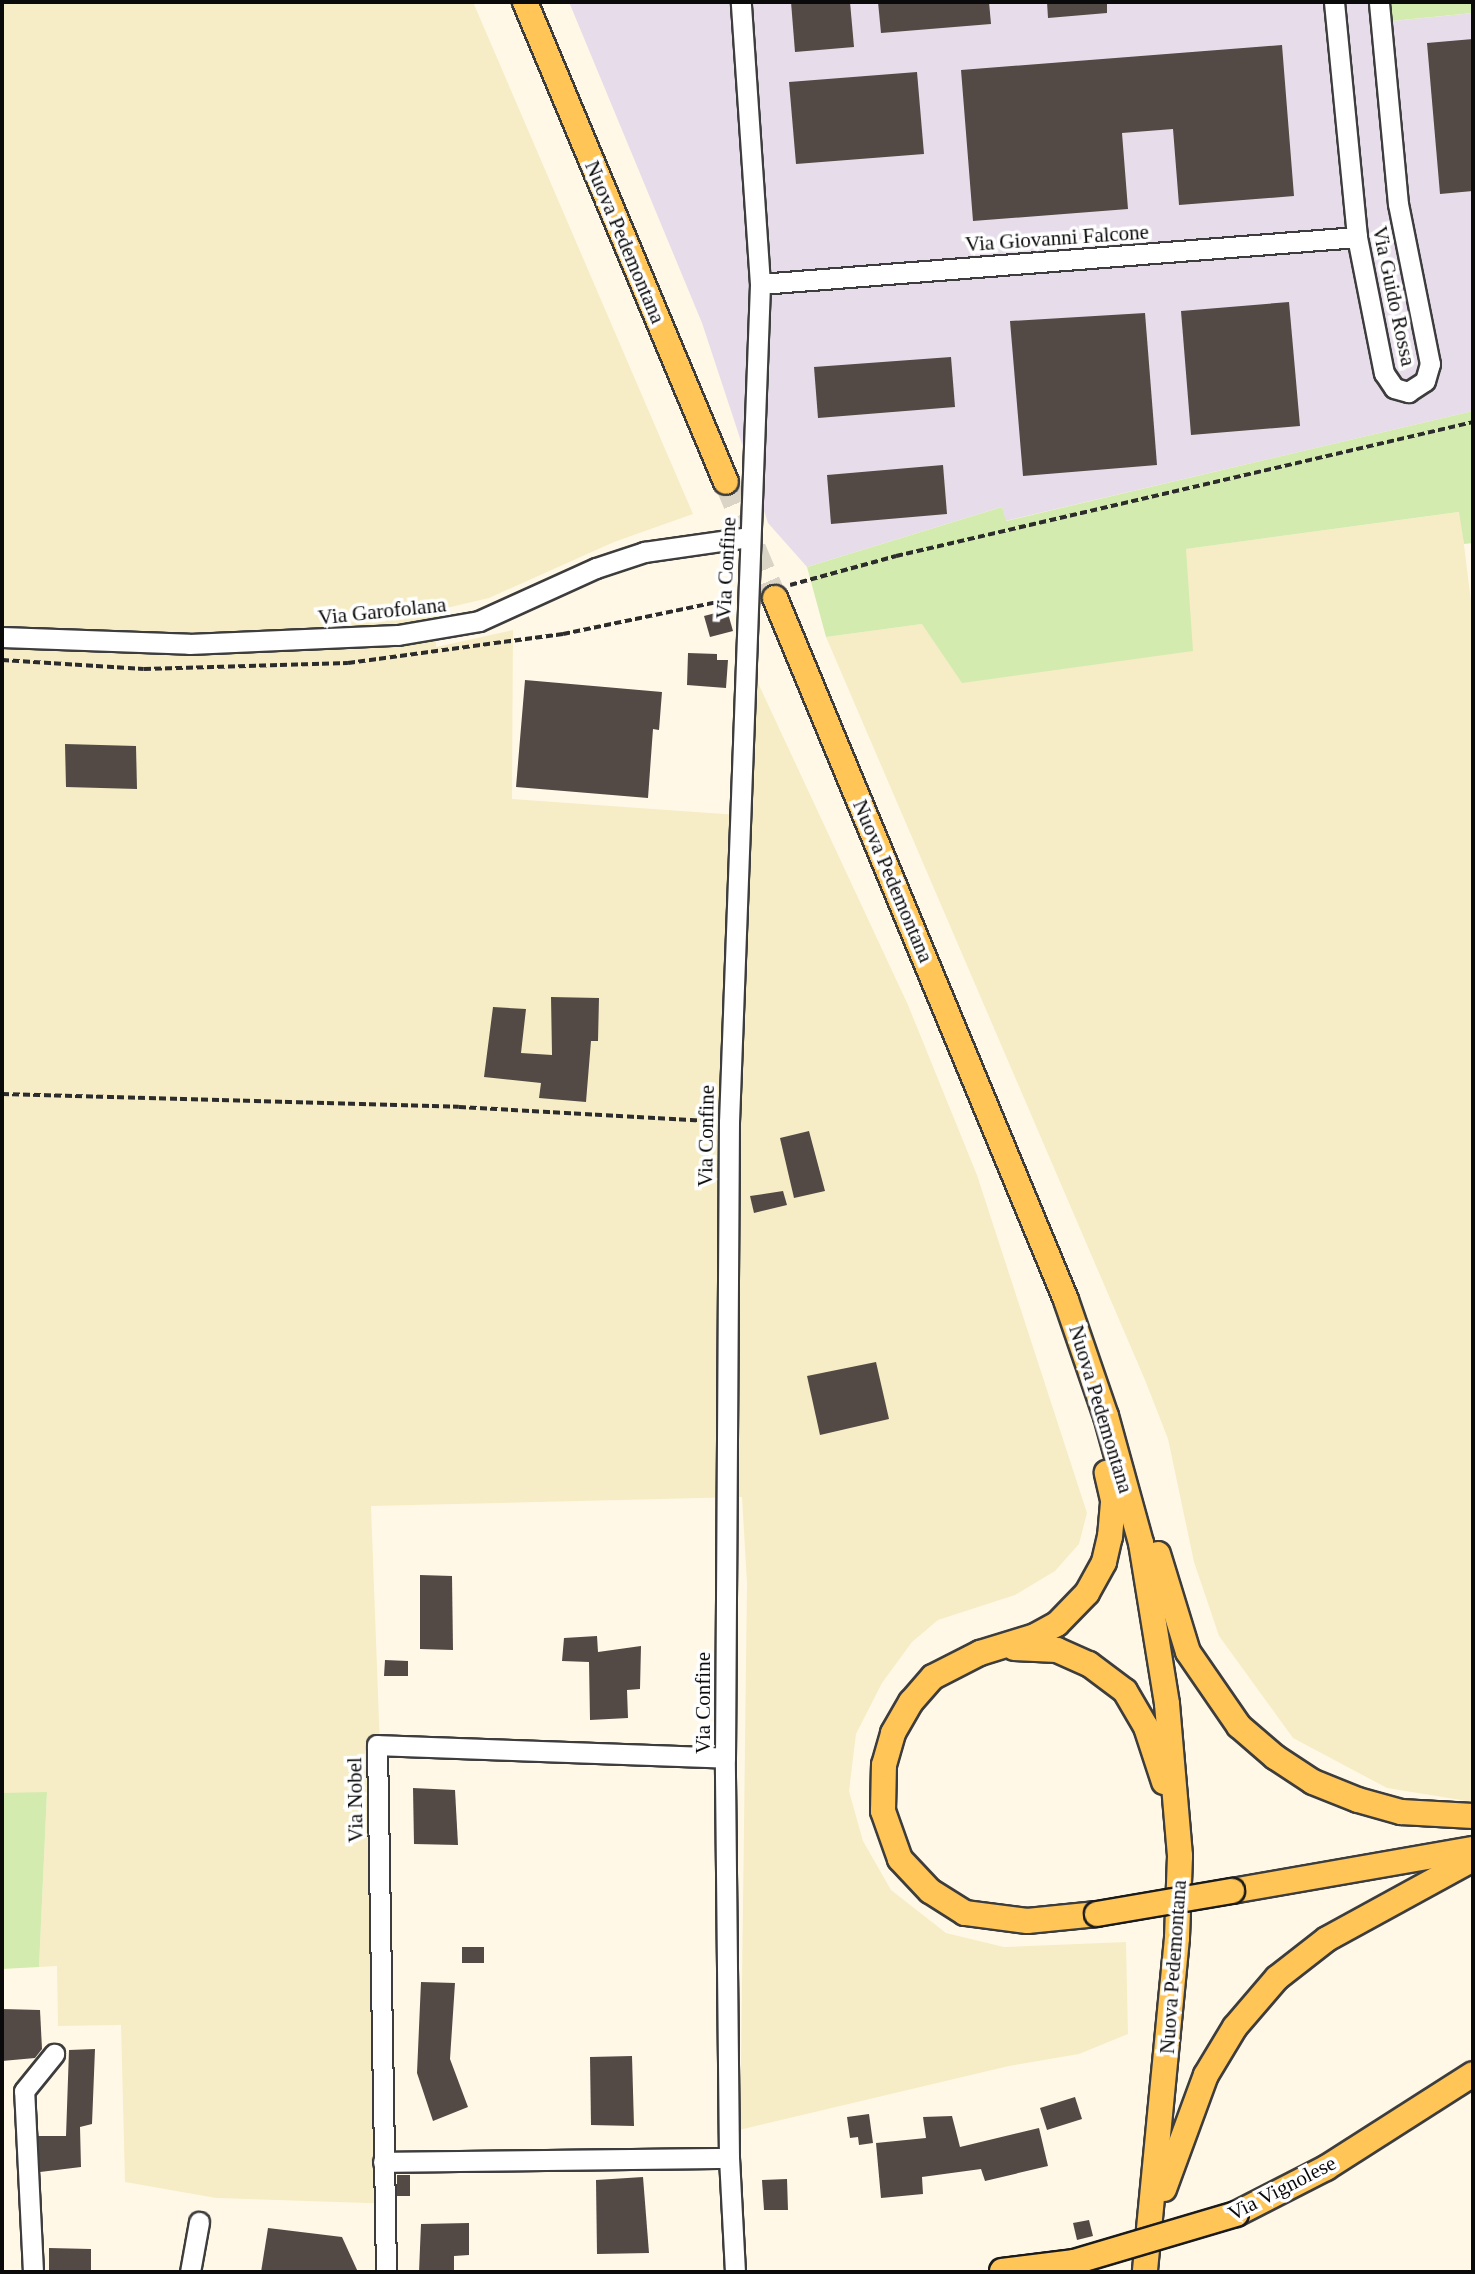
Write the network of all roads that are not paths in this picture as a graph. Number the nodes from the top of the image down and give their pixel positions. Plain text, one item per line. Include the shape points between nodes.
1 (525, 2) edge
2 (741, 2) edge
3 (1334, 2) edge
4 (1379, 2) edge
5 (1357, 237) junction
6 (760, 284) junction
7 (726, 482) tunnel mouth
8 (750, 537) junction
9 (781, 592) tunnel mouth
10 (2, 637) edge
11 (972, 1071) junction
12 (1083, 1348) junction
13 (1006, 1648) junction
14 (725, 1758) junction
15 (1473, 1816) edge
16 (1473, 1838) edge
17 (1473, 1849) edge
18 (1180, 1856) junction
19 (1473, 1859) edge
20 (1412, 1860) junction
21 (54, 2054) dead end
22 (1473, 2074) edge
23 (729, 2158) junction
24 (383, 2162) junction
25 (1153, 2220) junction
26 (199, 2222) dead end
27 (996, 2271) edge
28 (33, 2272) edge
29 (190, 2272) edge
30 (386, 2272) edge
31 (735, 2272) edge
32 (1145, 2272) edge

1 - 7 main road, Nuova Pedemontana
2 - 6 street, Via Confine
3 - 5 street, Via Guido Rossa
4 - 5 street, Via Guido Rossa via 1398,204 1430,364 1429,375 1418,388 1400,391 1384,373
5 - 6 street, Via Giovanni Falcone
6 - 8 street, Via Confine
8 - 10 street, Via Garofolana via 644,552 596,568 479,621 398,635 189,644
8 - 14 street, Via Confine via 729,1122
9 - 11 main road, Nuova Pedemontana
11 - 12 main road, Nuova Pedemontana
11 - 13 main road via 996,1164 1059,1326 1113,1500 1104,1562 1087,1593 1056,1624
12 - 15 main road via 1104,1380 1129,1440 1178,1628 1211,1688 1239,1726 1313,1782 1358,1800 1401,1812
12 - 18 main road, Nuova Pedemontana via 1141,1543 1167,1704
13 - 18 main road via 1057,1650 1089,1664 1125,1691 1146,1727 1165,1784
13 - 20 main road, bridge via 980,1653 933,1677 893,1733 884,1765 883,1811 900,1859 930,1891 965,1913 1027,1921 1097,1914
14 - 23 street, Via Confine
14 - 24 street, Via Nobel via 377,1745
16 - 20 main road
17 - 20 main road
18 - 25 main road, Nuova Pedemontana
19 - 25 main road via 1327,1939 1277,1978 1235,2026 1206,2075
21 - 28 street via 24,2091
22 - 27 main road, Via Vignolese, bridge via 1326,2168 1236,2214 1074,2262
23 - 24 street
23 - 31 street, Via Confine
24 - 30 street, Via Nobel
25 - 32 main road, Nuova Pedemontana
26 - 29 street

